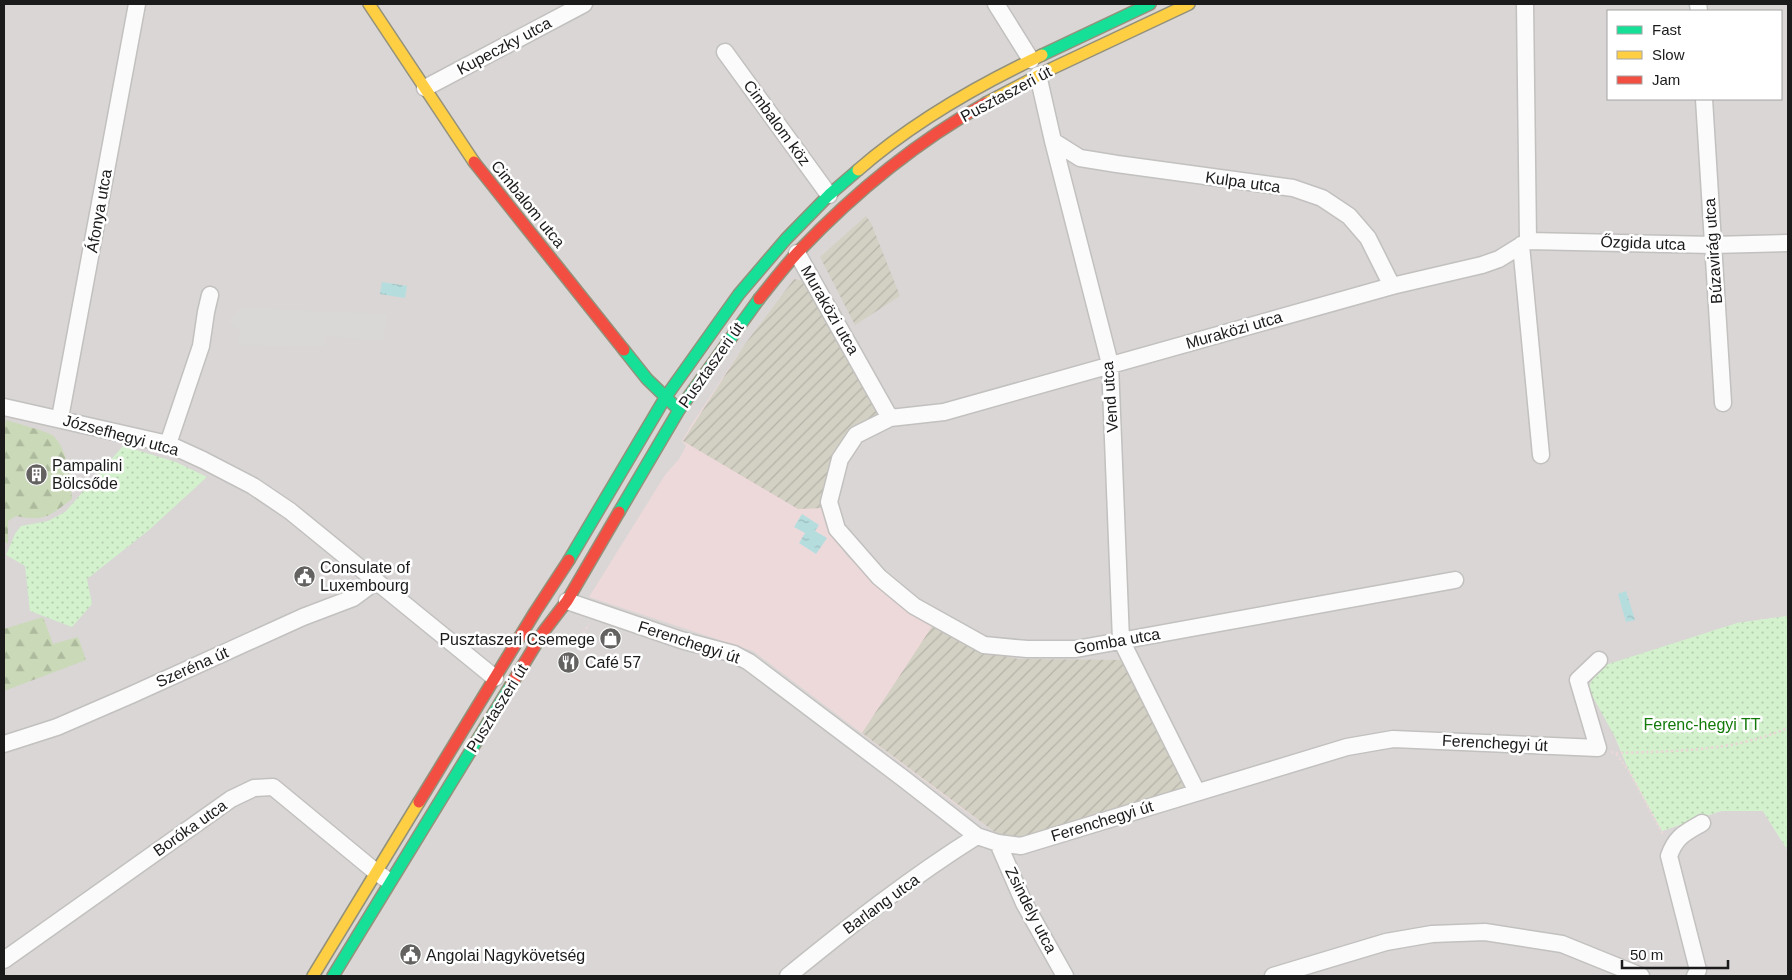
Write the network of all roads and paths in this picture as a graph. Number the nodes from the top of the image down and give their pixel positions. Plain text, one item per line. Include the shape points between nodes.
1 (137, 4) edge
2 (369, 4) edge
3 (584, 4) edge
4 (996, 4) edge
5 (1150, 4) edge
6 (1188, 4) edge
7 (1524, 4) edge
8 (725, 52) dead end
9 (1031, 60) junction
10 (1038, 75) junction
11 (425, 88) junction
12 (1704, 100) edge
13 (1053, 141) junction
14 (830, 194) junction
15 (1524, 243) junction
16 (1788, 243) edge
17 (1713, 245) junction
18 (797, 253) junction
19 (1392, 286) junction
20 (210, 295) dead end
21 (1110, 364) junction
22 (665, 398) junction
23 (1723, 403) dead end
24 (4, 407) edge
25 (680, 410) junction
26 (60, 418) junction
27 (890, 418) junction
28 (168, 444) junction
29 (1541, 454) dead end
30 (1455, 580) dead end
31 (376, 581) junction
32 (550, 590) junction
33 (567, 601) junction
34 (588, 618) dead end
35 (558, 635) dead end
36 (1121, 640) junction
37 (1599, 660) dead end
38 (495, 678) junction
39 (509, 689) junction
40 (1788, 728) edge
41 (4, 744) edge
42 (1615, 753) dead end
43 (1628, 753) dead end
44 (1196, 792) junction
45 (1702, 823) dead end
46 (977, 836) junction
47 (998, 843) junction
48 (1669, 856) junction
49 (376, 872) junction
50 (390, 882) junction
51 (4, 960) edge
52 (313, 976) edge
53 (333, 976) edge
54 (788, 976) edge
55 (1065, 976) edge
56 (1273, 976) edge
57 (1641, 976) edge
58 (1695, 976) edge

1 - 26 street, Áfonya utca
2 - 11 street, Cimbalom utca
3 - 11 street, Kupeczky utca
4 - 9 street, Vend utca
5 - 9 street, Pusztaszeri út
6 - 10 street, Pusztaszeri út
7 - 15 street
8 - 14 street, Cimbalom köz
9 - 10 street, Vend utca
9 - 14 street, Pusztaszeri út via 962,95 881,150
10 - 13 street, Vend utca
10 - 18 street, Pusztaszeri út via 962,116 899,159 846,204
11 - 22 street, Cimbalom utca via 480,170
12 - 17 street, Búzavirág utca
13 - 19 street, Kulpa utca via 1080,158 1293,188 1322,198 1349,216 1368,238
13 - 21 street, Vend utca
14 - 22 street, Pusztaszeri út via 739,294
15 - 17 street, Őzgida utca
15 - 19 street, Muraközi utca via 1499,259 1482,265
15 - 29 street
16 - 17 street, Őzgida utca
17 - 23 street, Búzavirág utca
18 - 25 street, Pusztaszeri út via 750,309
18 - 27 street, Muraközi utca
19 - 21 street, Muraközi utca
20 - 28 street via 201,346
21 - 27 street, Muraközi utca via 944,412
21 - 36 street, Vend utca
22 - 25 street, Cimbalom utca
22 - 32 street, Pusztaszeri út
24 - 26 street, Józsefhegyi utca
25 - 33 street, Pusztaszeri út
26 - 28 street, Józsefhegyi utca
27 - 36 street, Gomba utca via 856,435 840,459 829,502 837,529 879,577 914,606 984,645 1076,649
28 - 31 street, Józsefhegyi utca via 253,486 290,511
30 - 36 street, Gomba utca
31 - 38 street, Józsefhegyi utca
31 - 41 street, Szeréna út via 353,598 303,617 57,727
32 - 33 street
32 - 38 street, Pusztaszeri út
33 - 39 street, Pusztaszeri út via 550,622
33 - 46 street, Ferenchegyi út via 681,640 734,654 749,662
34 - 35 path via 590,624 576,645
36 - 44 street, Vend utca
37 - 44 street, Ferenchegyi út via 1578,680 1598,748 1393,739 1347,748
38 - 39 street
38 - 49 street, Pusztaszeri út
39 - 50 street, Pusztaszeri út
40 - 43 path via 1768,736 1709,749
42 - 48 path via 1629,771 1662,831
44 - 47 street, Ferenchegyi út via 1021,846
45 - 48 street via 1680,836
46 - 47 street, Ferenchegyi út
46 - 54 street, Barlang utca via 853,923
47 - 55 street, Zsindely utca via 1024,903
48 - 58 street via 1698,970
49 - 50 street
49 - 51 street, Boróka utca via 273,787 254,788 231,799
49 - 52 street, Pusztaszeri út
50 - 53 street, Pusztaszeri út
56 - 57 street via 1386,942 1432,934 1485,932 1562,944

